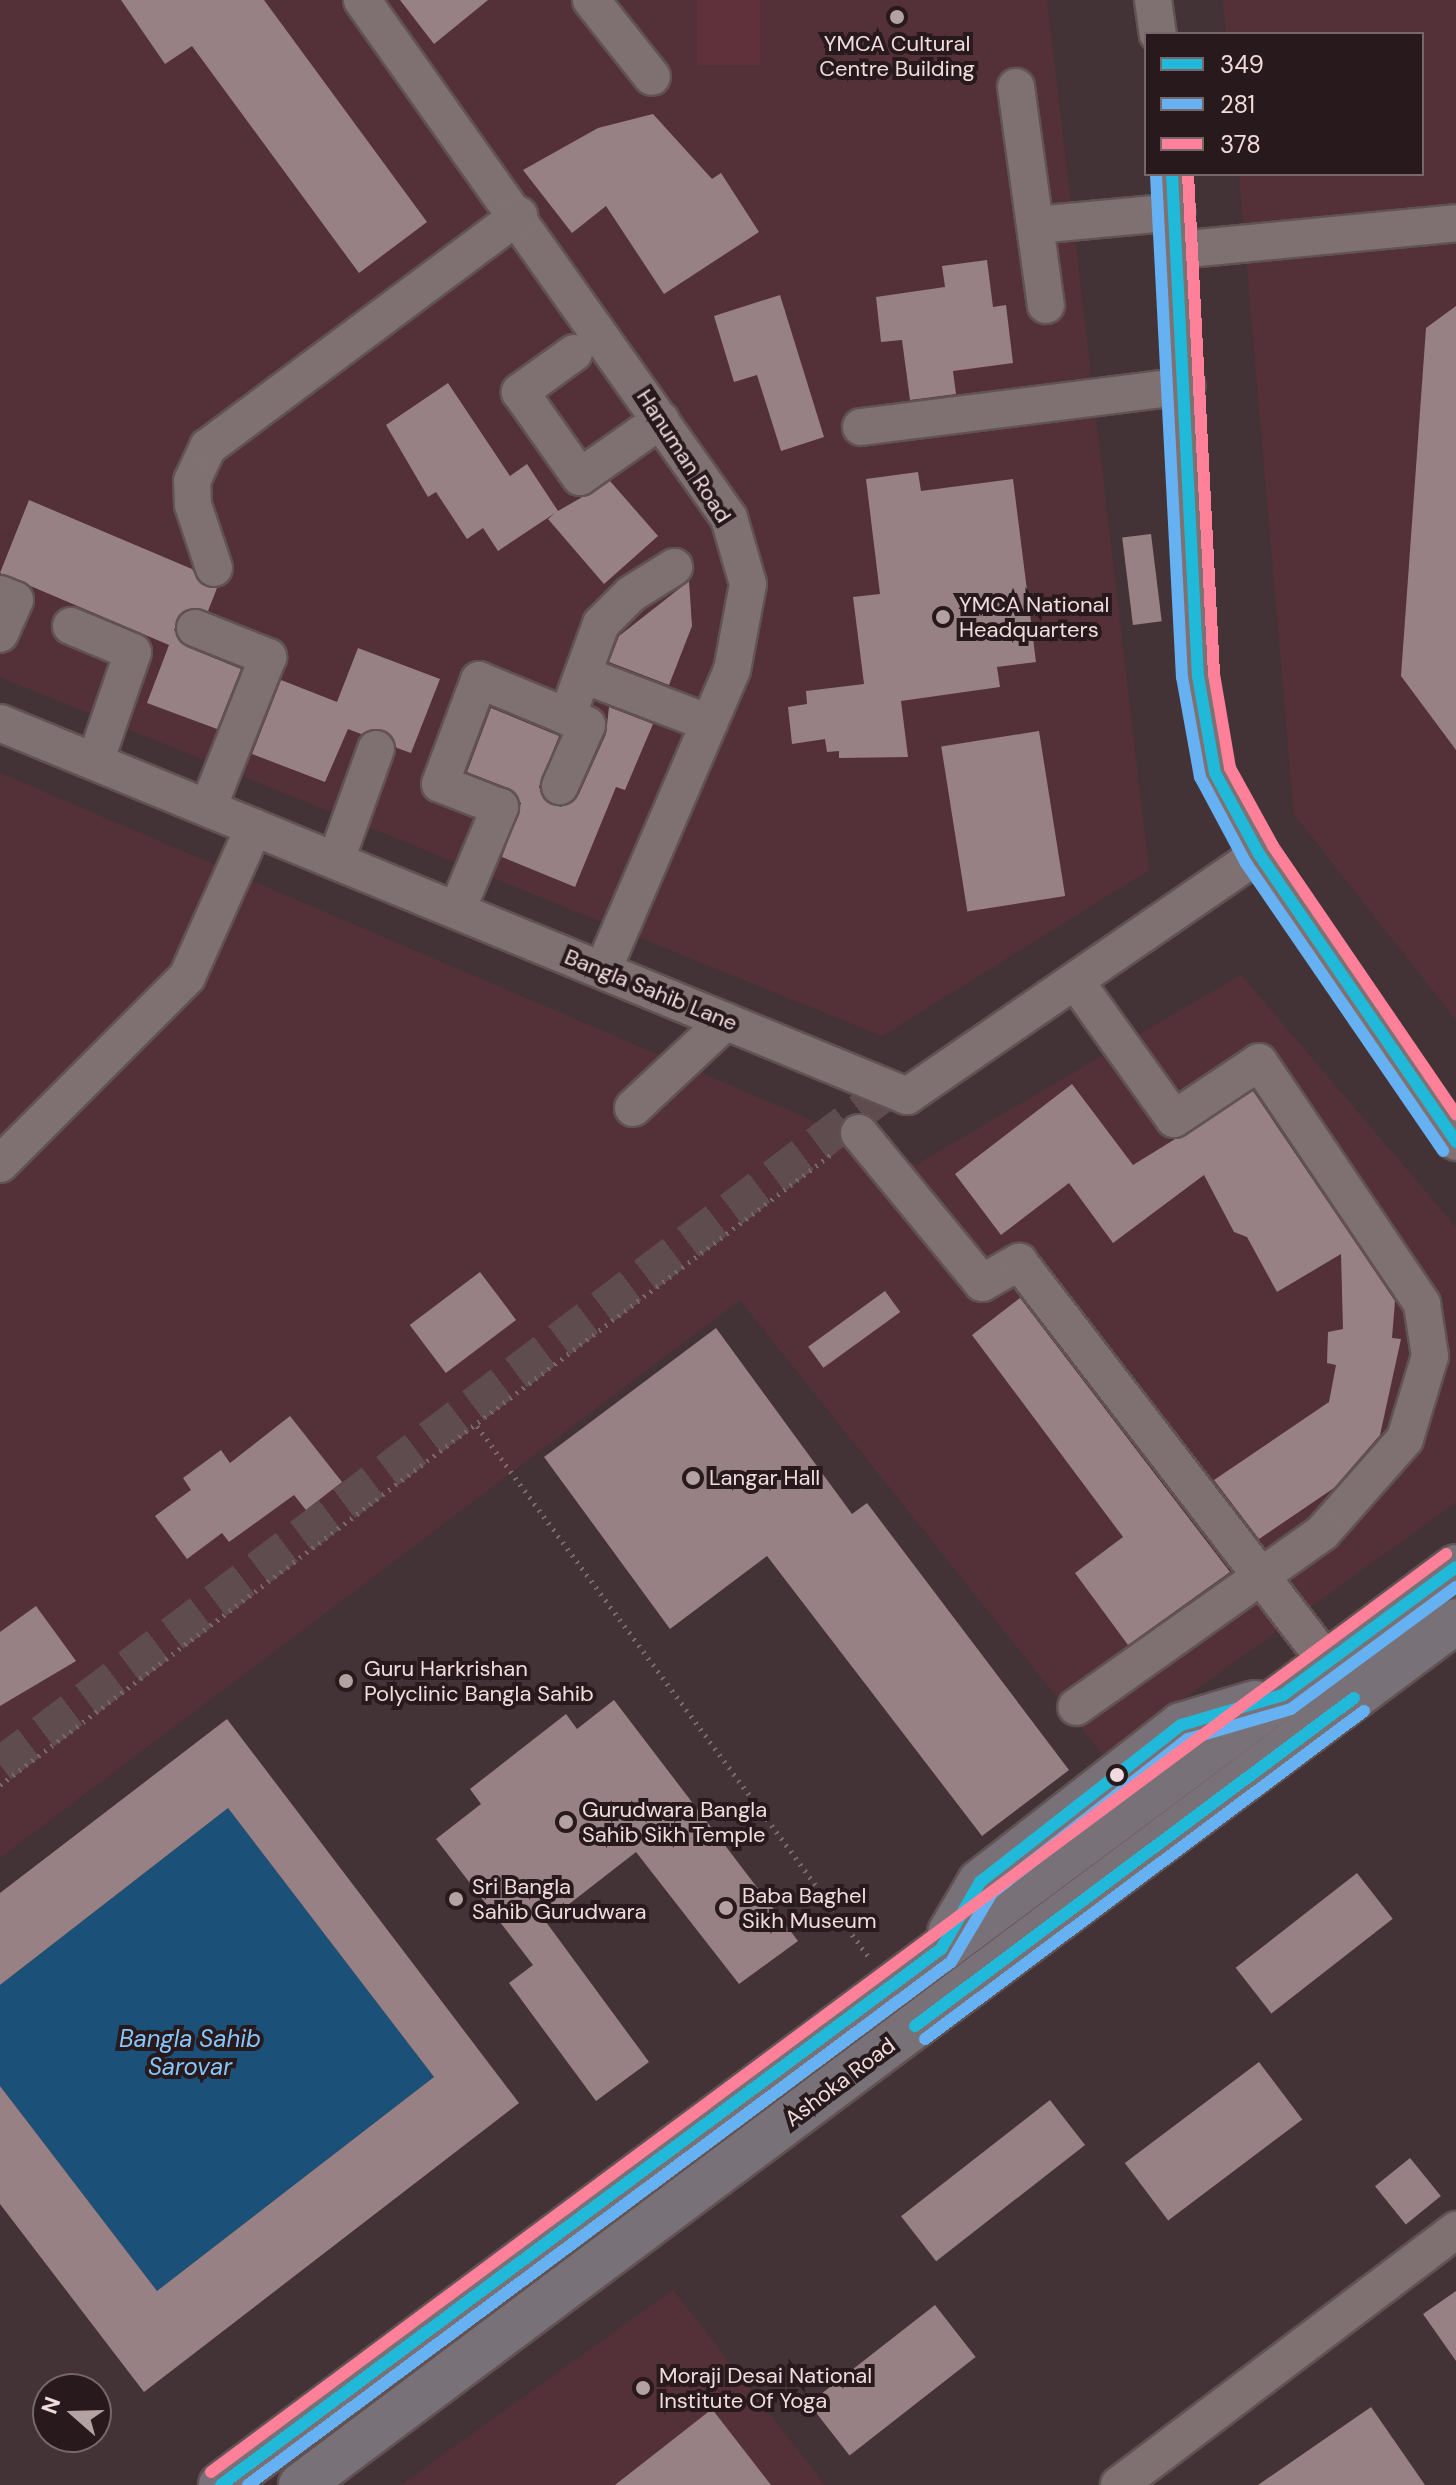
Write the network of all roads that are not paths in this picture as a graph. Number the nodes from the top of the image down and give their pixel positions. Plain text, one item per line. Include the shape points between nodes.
1 (362, 0) edge
2 (591, 0) edge
3 (1153, 0) edge
4 (1158, 32) edge
5 (652, 77) dead end
6 (1016, 87) dead end
7 (1172, 176) edge
8 (1176, 212) junction
9 (519, 215) junction
10 (1456, 223) edge
11 (1036, 225) junction
12 (1178, 250) junction
13 (1046, 305) dead end
14 (574, 353) dead end
15 (1186, 386) junction
16 (661, 420) junction
17 (861, 427) dead end
18 (674, 567) dead end
19 (214, 568) dead end
20 (0, 594) edge
21 (71, 626) dead end
22 (195, 628) dead end
23 (0, 634) edge
24 (586, 676) junction
25 (567, 717) junction
26 (0, 723) edge
27 (709, 723) junction
28 (376, 749) dead end
29 (95, 762) junction
30 (560, 786) dead end
31 (208, 808) junction
32 (254, 827) junction
33 (1259, 854) junction
34 (336, 860) junction
35 (457, 910) junction
36 (603, 970) junction
37 (1076, 982) junction
38 (726, 1021) junction
39 (633, 1108) dead end
40 (859, 1133) road end
41 (1456, 1142) edge
42 (0, 1164) edge
43 (1443, 1347) edge
44 (1456, 1567) edge
45 (1260, 1577) junction
46 (1456, 1621) edge
47 (1327, 1662) junction
48 (1076, 1707) dead end
49 (1456, 2230) edge
50 (221, 2485) edge
51 (301, 2485) edge
52 (1119, 2485) edge

1 - 9 street, Hanuman Road
2 - 5 street
3 - 4 street
6 - 11 street
7 - 8 street
8 - 11 street
8 - 12 street
9 - 16 street, Hanuman Road
9 - 19 street via 208,447 192,481 193,505
10 - 12 street
11 - 13 street
12 - 15 street
14 - 16 street via 520,392 580,477
15 - 17 street
15 - 33 street via 1198,676 1215,773
16 - 27 street, Hanuman Road via 729,518 748,584 732,670
18 - 24 street via 631,594 601,624
20 - 23 street via 15,600
21 - 29 street via 133,652
22 - 31 street via 268,657
24 - 25 street
24 - 27 street
25 - 30 street via 587,725
25 - 35 street via 479,680 440,784 500,807
26 - 29 street, Bangla Sahib Lane
27 - 36 street, Hanuman Road
28 - 34 street
29 - 31 street, Bangla Sahib Lane
31 - 32 street, Bangla Sahib Lane
32 - 34 street, Bangla Sahib Lane
32 - 42 street via 187,977
33 - 37 street, Bangla Sahib Lane
33 - 41 street
34 - 35 street, Bangla Sahib Lane
35 - 36 street, Bangla Sahib Lane
36 - 38 street, Bangla Sahib Lane
37 - 38 street, Bangla Sahib Lane via 907,1096
37 - 43 street via 1174,1119 1259,1062 1422,1304
38 - 39 street
40 - 45 street via 982,1283 1019,1262
43 - 45 street via 1405,1439 1322,1533
44 - 47 main road
45 - 47 street
45 - 48 street
46 - 51 main road, Ashoka Road
47 - 50 main road, Ashoka Road via 1283,1695 1181,1725 980,1882 941,1949
49 - 52 street

